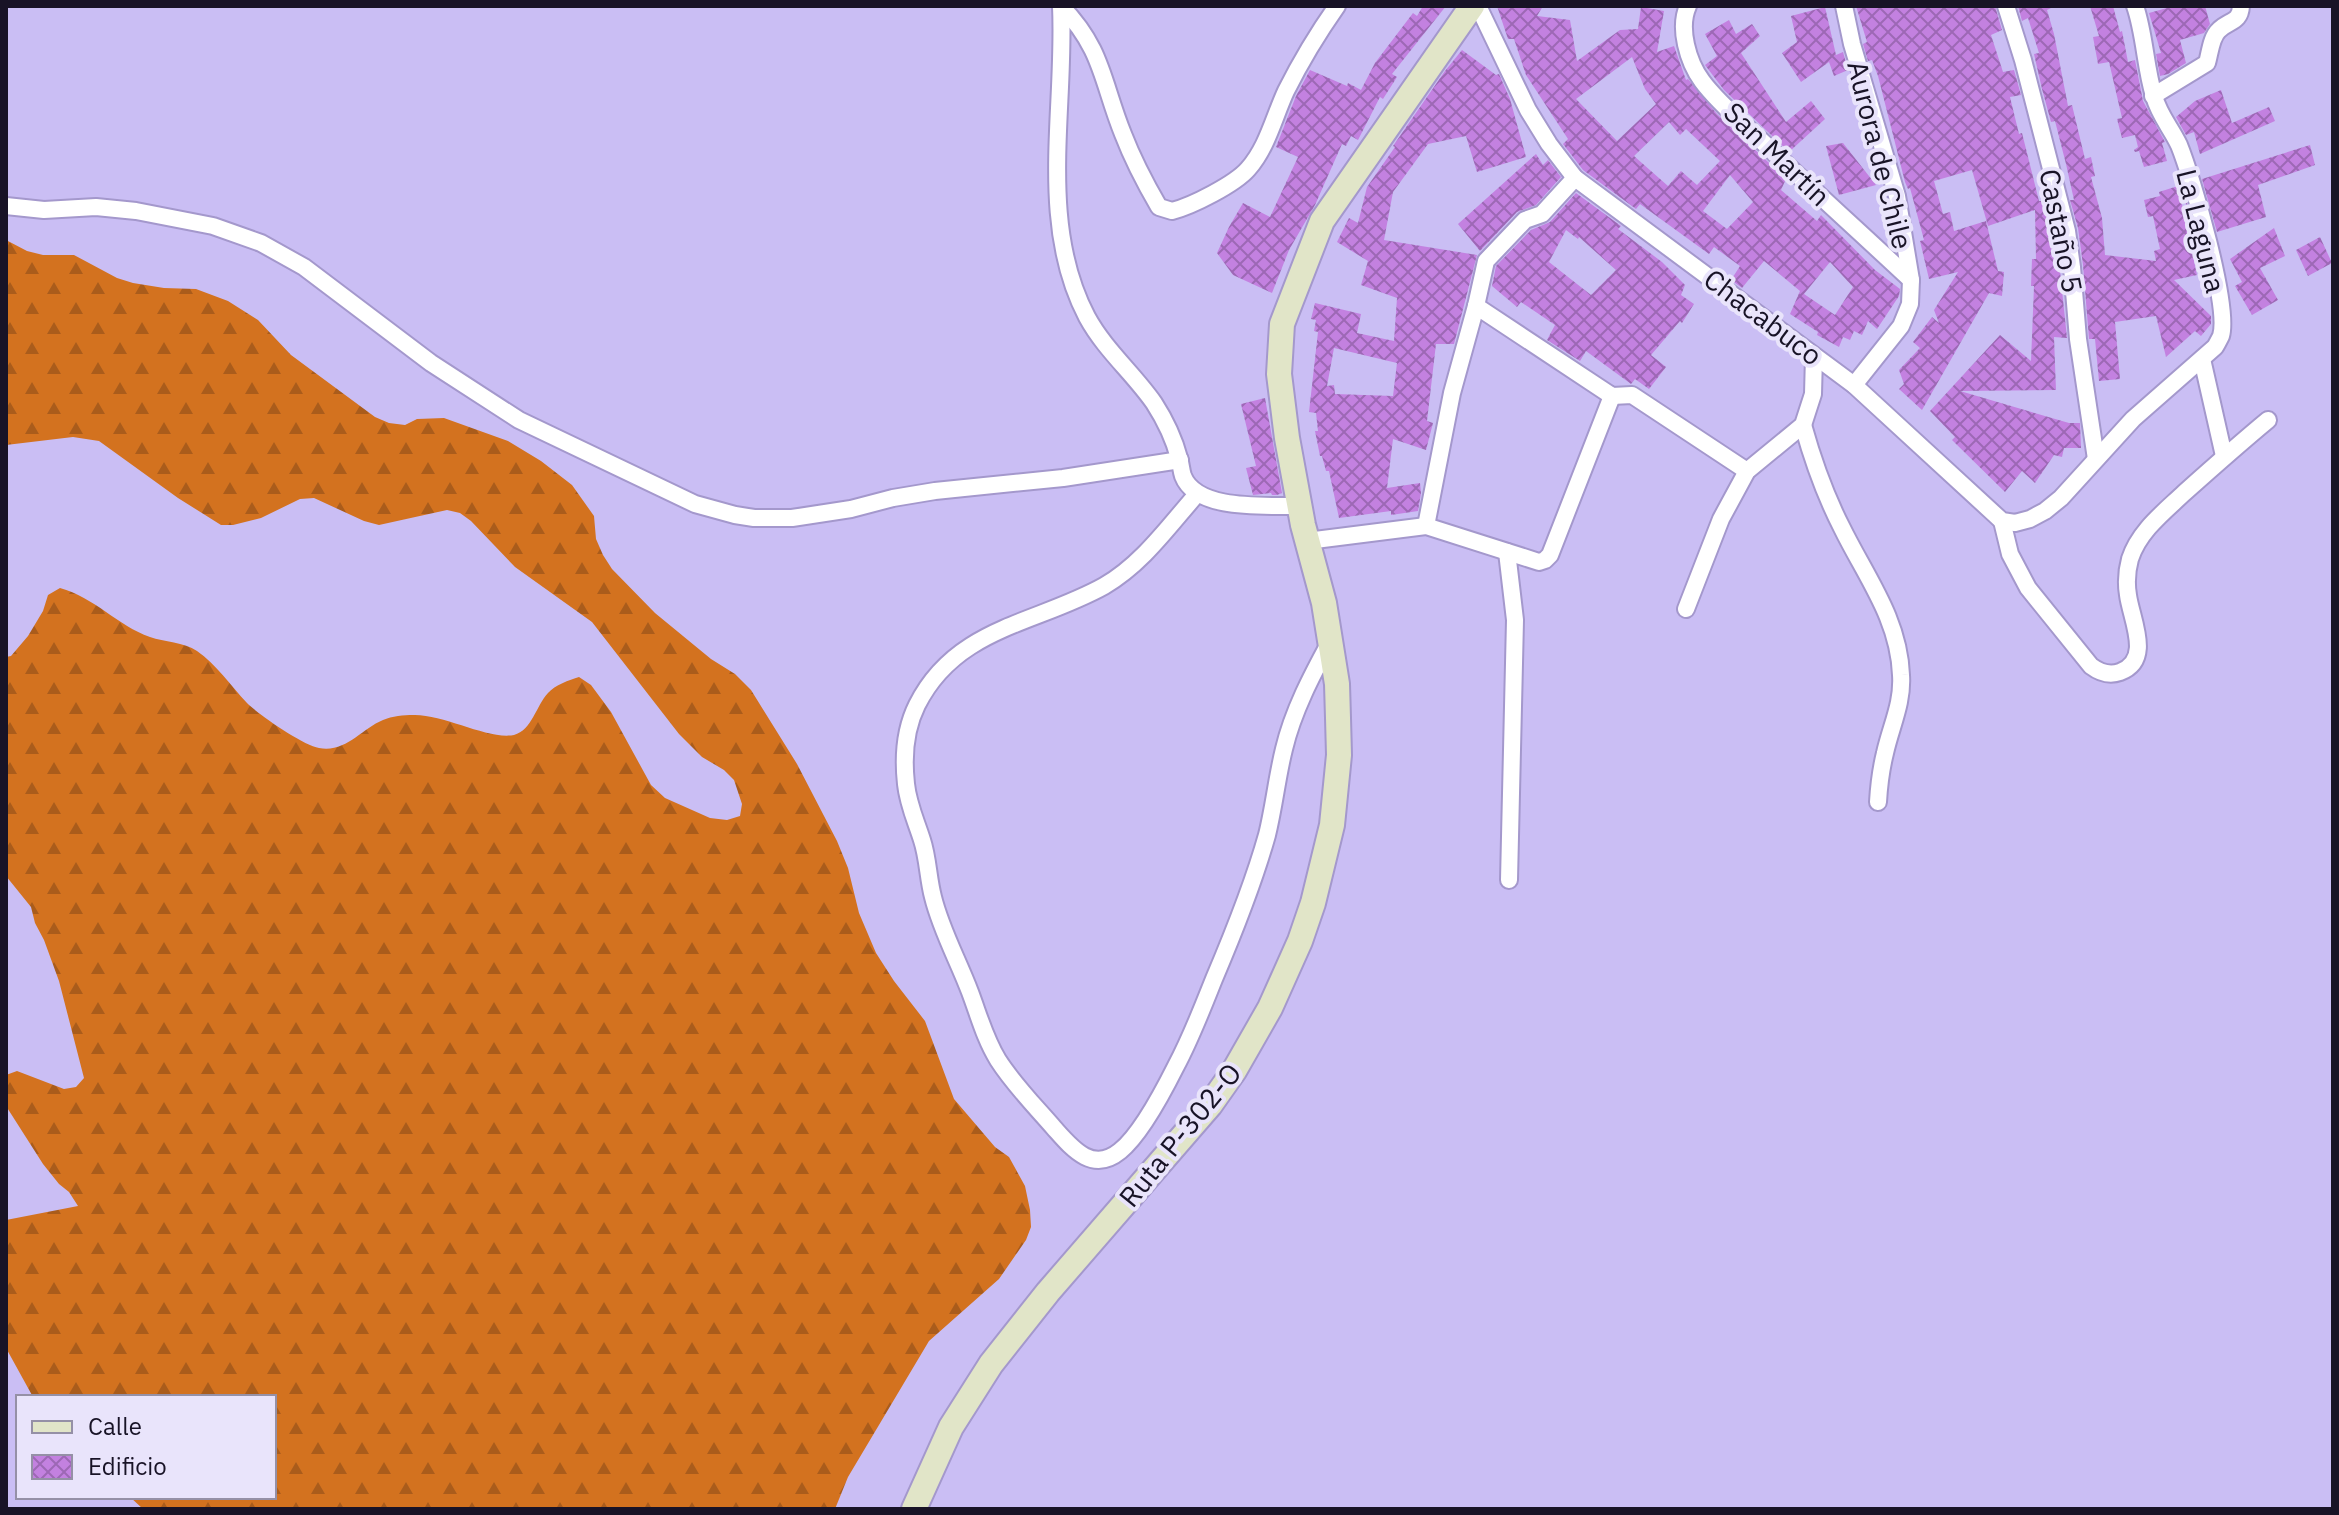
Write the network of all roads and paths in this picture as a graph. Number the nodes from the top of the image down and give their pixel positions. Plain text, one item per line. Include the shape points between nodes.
1 (1061, 6) edge
2 (1337, 6) edge
3 (1475, 6) edge
4 (1688, 6) edge
5 (1844, 6) edge
6 (2006, 6) edge
7 (2135, 6) edge
8 (2241, 6) edge
9 (2153, 96) junction
10 (1575, 178) junction
11 (6, 206) edge
12 (1911, 280) junction
13 (1476, 306) junction
14 (1814, 356) junction
15 (2202, 359) junction
16 (1854, 385) junction
17 (1612, 396) junction
18 (2268, 420) dead end
19 (1803, 425) junction
20 (2224, 456) junction
21 (2096, 459) junction
22 (1180, 460) junction
23 (1747, 471) junction
24 (1197, 494) junction
25 (2002, 521) junction
26 (1303, 524) junction
27 (1426, 526) junction
28 (1507, 552) junction
29 (1686, 609) dead end
30 (1330, 642) junction
31 (1878, 802) dead end
32 (1509, 880) dead end
33 (914, 1509) edge

1 - 2 street via 1095,52 1146,185 1159,207 1172,211 1233,182 1248,169 1304,57
1 - 22 street via 1058,199 1069,271 1088,317 1156,406
3 - 10 street, Chacabuco via 1528,110
3 - 26 street, Ruta P-302-O via 1322,221 1282,324 1279,374
4 - 12 street, San Martín via 1687,50 1702,81
5 - 12 street, Aurora de Chile via 1897,196
6 - 21 street, Castaño 5 via 2067,231
7 - 9 street, La Laguna
8 - 9 street via 2236,21 2213,38 2207,63
9 - 15 street, La Laguna via 2181,150 2220,293 2222,335
10 - 13 street via 1486,261
10 - 14 street, Chacabuco
11 - 22 street via 136,211 213,226 261,243 304,267 431,363 519,420 695,504 735,515 792,518 935,491
12 - 16 street, Aurora de Chile via 1910,304 1901,326
13 - 17 street
13 - 27 street via 1452,393
14 - 16 street, Chacabuco
14 - 19 street via 1813,394
15 - 20 street
15 - 21 street, La Laguna
16 - 25 street, Chacabuco
17 - 23 street via 1632,395
17 - 28 street via 1550,555 1539,562
18 - 20 street
19 - 23 street
19 - 31 street via 1826,494 1887,612 1899,651 1901,694 1884,754
20 - 25 street via 2136,545 2127,592 2138,648 2133,662 2120,672 2104,673 2091,666 2028,588 2010,554
21 - 25 street via 2045,511 2015,523
22 - 24 street via 1183,478
23 - 29 street via 1721,519
24 - 26 street
24 - 30 street via 1145,554 1114,579 961,652 933,681 910,721 906,787 942,927 998,1059 1077,1153 1096,1160 1122,1150 1186,1048 1248,896 1268,831 1284,748
26 - 27 street
26 - 30 street, Ruta P-302-O
27 - 28 street
28 - 32 street via 1515,644
30 - 33 street, Ruta P-302-O via 1339,743 1332,825 1313,903 1275,997 1210,1105 991,1364 951,1427

